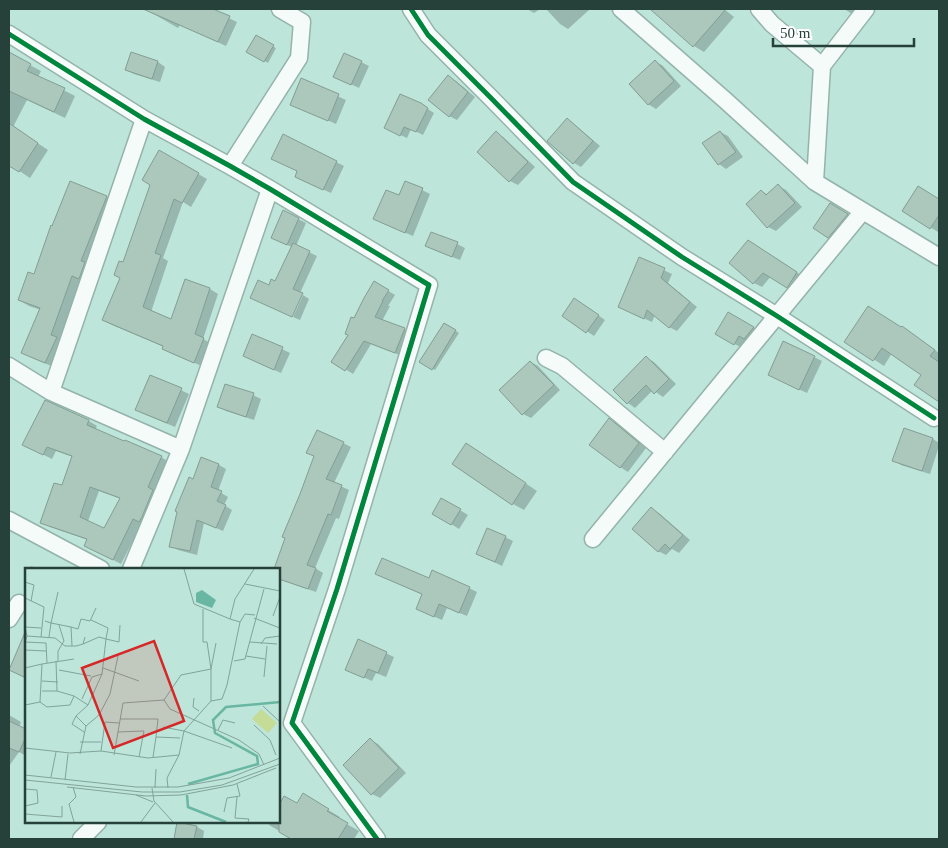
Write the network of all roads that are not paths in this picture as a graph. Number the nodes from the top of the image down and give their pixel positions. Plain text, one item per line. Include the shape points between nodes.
1 (280, 9) edge
2 (411, 9) edge
3 (621, 9) edge
4 (759, 9) edge
5 (866, 9) edge
6 (9, 34) edge
7 (822, 66) junction
8 (144, 120) junction
9 (230, 166) junction
10 (814, 182) junction
11 (270, 189) junction
12 (863, 211) junction
13 (939, 257) edge
14 (777, 316) junction
15 (546, 358) dead end
16 (9, 366) edge
17 (51, 392) junction
18 (934, 418) dead end
19 (181, 449) junction
20 (665, 452) junction
21 (9, 520) edge
22 (593, 539) dead end
23 (99, 568) edge
24 (131, 568) edge
25 (19, 603) dead end
26 (9, 619) edge
27 (285, 724) edge
28 (97, 823) edge
29 (81, 839) edge
30 (377, 839) edge

1 - 9 street via 302,22 299,58
2 - 14 street via 428,35 573,182 682,257
3 - 10 street
4 - 7 street
5 - 7 street
6 - 8 street
7 - 10 street
8 - 9 street
8 - 17 street
9 - 11 street
10 - 12 street
11 - 19 street
11 - 27 street via 429,286 337,588
12 - 13 street
12 - 14 street
14 - 18 street
14 - 20 street
15 - 20 street via 562,366
16 - 17 street
17 - 19 street
19 - 24 street
20 - 22 street
21 - 23 street
25 - 26 street
27 - 30 street
28 - 29 street

